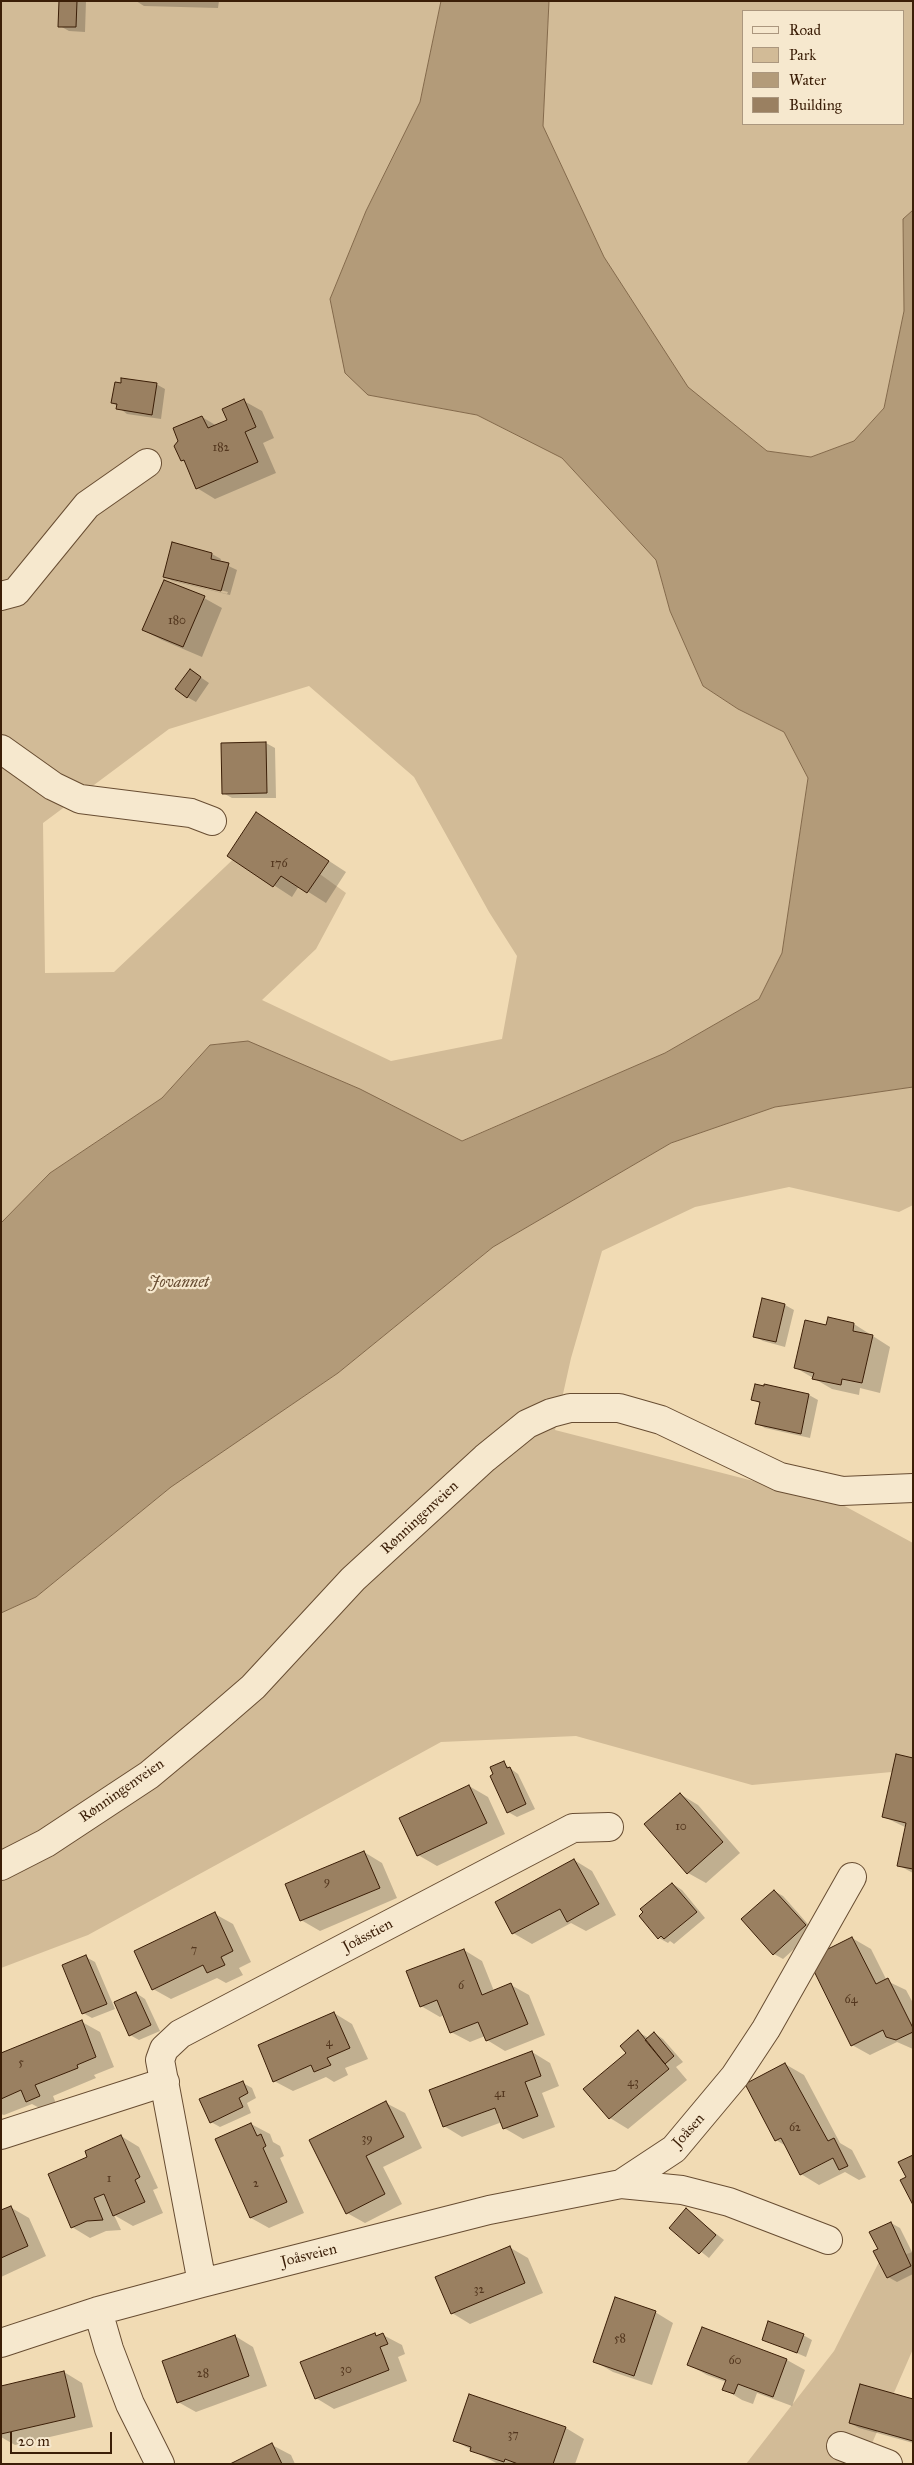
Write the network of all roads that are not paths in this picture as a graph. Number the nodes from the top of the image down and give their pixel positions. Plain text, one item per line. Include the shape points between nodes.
1 (147, 463) dead end
2 (1, 596) edge
3 (1, 749) edge
4 (212, 821) dead end
5 (913, 1488) edge
6 (609, 1827) dead end
7 (1, 1866) edge
8 (852, 1877) dead end
9 (165, 2082) junction
10 (1, 2135) edge
11 (621, 2184) junction
12 (828, 2240) dead end
13 (202, 2283) junction
14 (98, 2311) junction
15 (1, 2343) edge
16 (842, 2446) dead end
17 (160, 2464) edge
18 (888, 2464) edge

1 - 2 street via 86,505 16,592
3 - 4 street via 53,786 80,799 191,813
5 - 7 street, Rønningenveien via 842,1491 780,1477 661,1420 620,1408 570,1408 551,1413 527,1424 484,1458 353,1579 253,1687 149,1775 46,1843
6 - 9 street, Joåsstien via 573,1828 180,2034 164,2049 160,2060
8 - 11 street, Joåsen via 766,2029 735,2076 674,2149
9 - 10 street
9 - 13 street, Joåsstien
11 - 12 street via 682,2190 729,2202
11 - 13 street, Joåsveien via 489,2210
13 - 14 street, Joåsveien
14 - 15 street, Joåsveien
14 - 17 street via 130,2404
16 - 18 street

